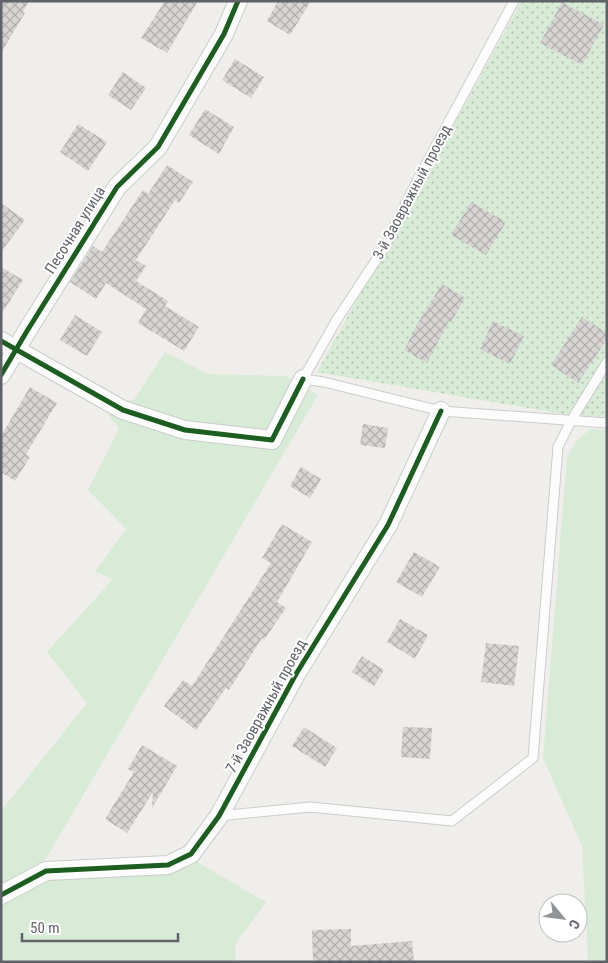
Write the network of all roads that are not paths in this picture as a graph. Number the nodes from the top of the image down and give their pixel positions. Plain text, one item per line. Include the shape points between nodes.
1 (238, 1) edge
2 (514, 1) edge
3 (1, 341) edge
4 (17, 350) junction
5 (607, 362) edge
6 (1, 375) edge
7 (304, 379) junction
8 (441, 411) junction
9 (571, 421) junction
10 (607, 423) edge
11 (219, 816) junction
12 (1, 896) edge

1 - 4 street, Песочная улица via 224,34 158,147 117,187
2 - 7 lane, 3-й Заовражный проезд via 384,248 336,321
3 - 4 street
4 - 6 street, Песочная улица
4 - 7 street via 124,410 185,430 272,440
5 - 9 lane
7 - 8 lane
8 - 9 lane
8 - 11 street, 7-й Заовражный проезд via 388,525 296,674
9 - 10 lane
9 - 11 lane via 558,447 534,758 452,821 310,807
11 - 12 street, 7-й Заовражный проезд via 191,854 168,865 46,871

